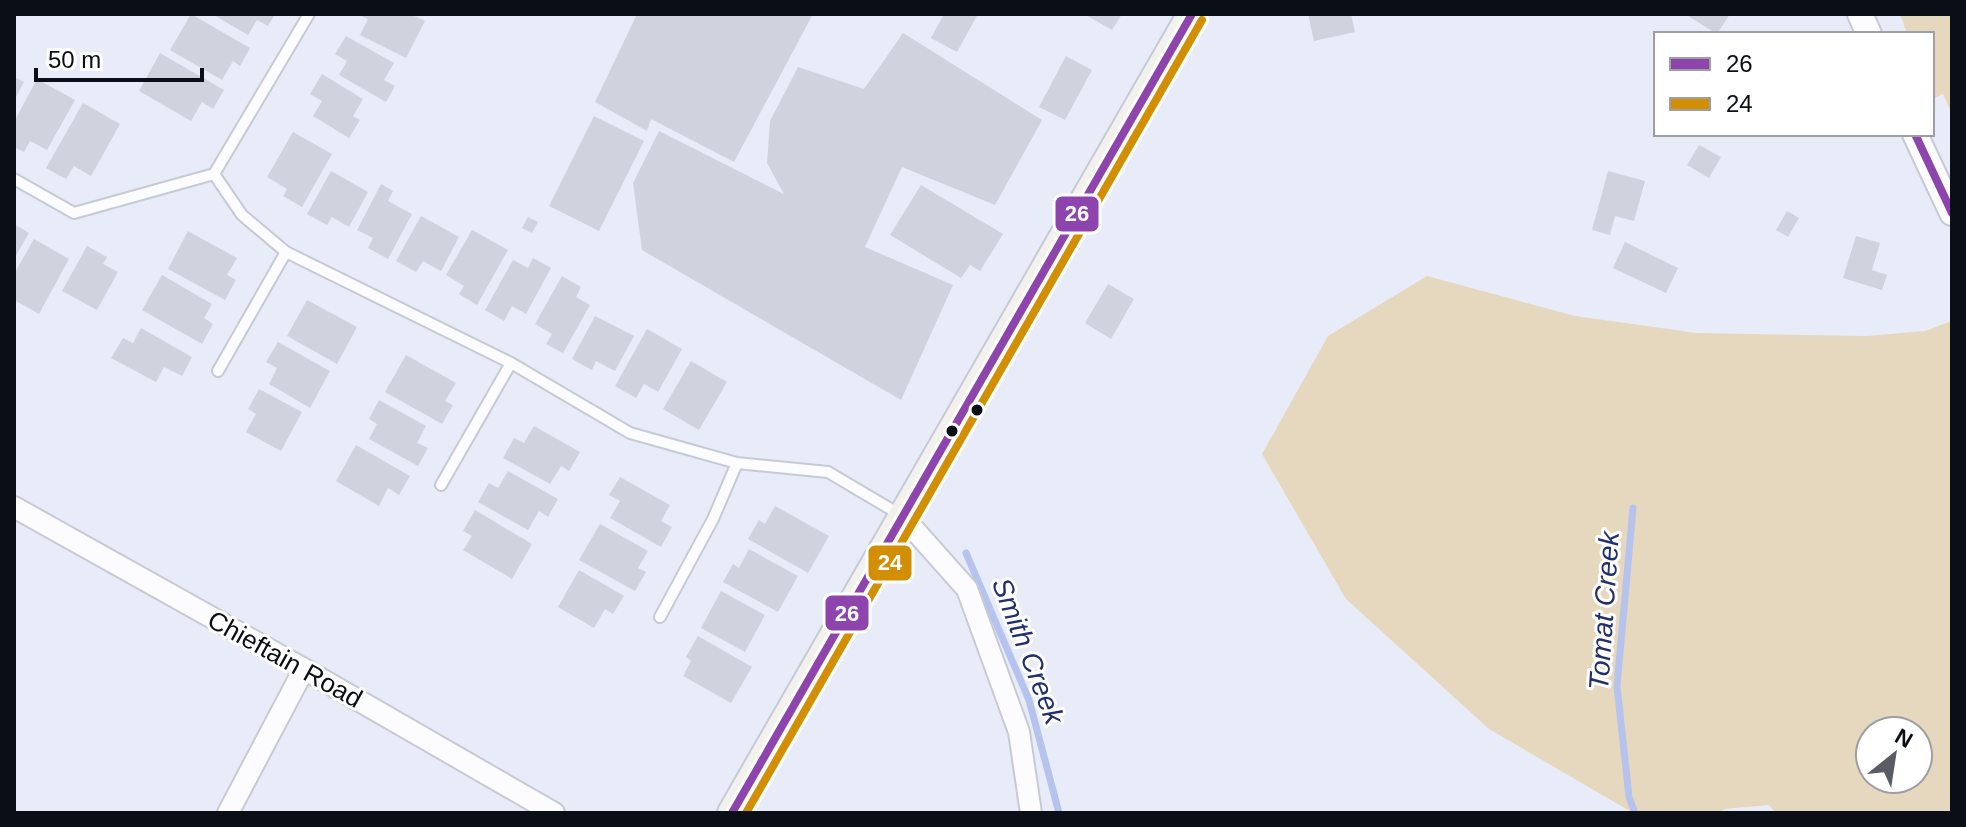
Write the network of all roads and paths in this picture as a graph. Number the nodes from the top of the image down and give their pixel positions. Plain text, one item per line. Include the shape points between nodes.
1 (309, 14) edge
2 (1192, 14) edge
3 (1916, 136) edge
4 (214, 174) junction
5 (14, 179) edge
6 (1952, 213) edge
7 (286, 252) junction
8 (511, 363) junction
9 (218, 371) dead end
10 (737, 463) junction
11 (441, 485) dead end
12 (14, 507) edge
13 (902, 516) junction
14 (660, 617) dead end
15 (304, 669) junction
16 (228, 813) edge
17 (554, 813) edge
18 (732, 813) edge
19 (1031, 813) edge

1 - 4 lane
2 - 13 main road
3 - 6 street
4 - 5 lane via 74,213
4 - 7 lane via 242,215
7 - 8 lane
7 - 9 lane
8 - 10 lane via 630,433
8 - 11 lane
10 - 13 lane via 828,472
10 - 14 lane
12 - 15 street, Chieftain Road
13 - 18 main road
13 - 19 street via 967,589 1019,732
15 - 16 street
15 - 17 street, Chieftain Road

